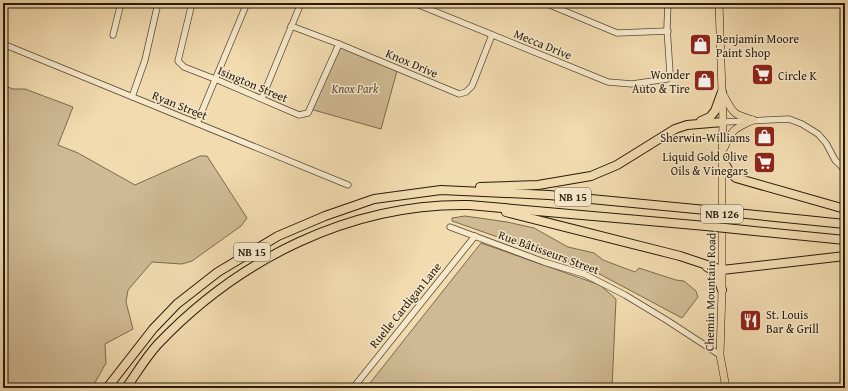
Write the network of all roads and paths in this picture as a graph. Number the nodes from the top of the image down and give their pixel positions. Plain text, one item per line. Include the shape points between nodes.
1 (121, 3) edge
2 (158, 3) edge
3 (192, 3) edge
4 (247, 3) edge
5 (301, 3) edge
6 (414, 3) edge
7 (544, 3) edge
8 (668, 3) edge
9 (719, 3) edge
10 (291, 26) junction
11 (668, 31) junction
12 (113, 35) dead end
13 (492, 36) junction
14 (3, 44) edge
15 (339, 44) junction
16 (215, 80) junction
17 (722, 92) junction
18 (132, 97) junction
19 (262, 98) junction
20 (753, 120) junction
21 (723, 122) junction
22 (197, 123) junction
23 (695, 124) junction
24 (722, 156) junction
25 (845, 170) edge
26 (348, 186) dead end
27 (441, 190) junction
28 (451, 205) junction
29 (845, 209) edge
30 (845, 224) edge
31 (450, 227) dead end
32 (475, 236) junction
33 (845, 240) edge
34 (668, 254) junction
35 (845, 256) edge
36 (722, 270) junction
37 (722, 290) junction
38 (720, 355) junction
39 (107, 388) edge
40 (126, 388) edge
41 (353, 388) edge
42 (726, 388) edge

1 - 12 street
2 - 18 street via 145,60
3 - 16 street, Isington Street via 178,61 184,67
4 - 16 street
5 - 10 street
6 - 13 street, Mecca Drive
7 - 11 street via 617,33
8 - 11 street
9 - 17 main road, Chemin Mountain Road / NB 126
10 - 15 street, Knox Drive
10 - 19 street
11 - 13 street, Mecca Drive via 670,73 667,79 632,84 608,82
13 - 15 street, Knox Drive via 472,86 459,94
14 - 18 street, Ryan Street
15 - 19 street, Isington Street via 308,113 300,115
16 - 19 street, Isington Street
16 - 22 street
17 - 20 main road via 737,115
17 - 21 main road, Chemin Mountain Road / NB 126
17 - 23 highway via 710,117
18 - 22 street, Ryan Street
20 - 21 street
20 - 24 main road via 731,132
20 - 25 street via 789,119 802,124 818,134
21 - 23 highway
21 - 24 main road, Chemin Mountain Road / NB 126
22 - 26 street, Ryan Street
23 - 27 highway via 675,129 617,165 591,176 538,185
24 - 29 highway via 730,173 736,178
24 - 36 main road, Chemin Mountain Road / NB 126
27 - 30 highway, NB 15, bridge via 549,195
27 - 39 highway, NB 15 via 374,199 278,236 218,272 177,304 153,329
28 - 33 highway, NB 15, bridge
28 - 34 highway via 509,213
28 - 40 highway, NB 15 via 397,210 359,219 323,231 254,265 196,307 157,345
31 - 32 street, Rue Bâtisseurs Street
32 - 38 street, Rue Bâtisseurs Street via 584,274 668,321
32 - 41 street, Ruelle Cardigan Lane
34 - 36 highway
34 - 37 highway via 710,268 717,276
35 - 36 highway
36 - 37 main road, Chemin Mountain Road / NB 126
37 - 38 main road, Chemin Mountain Road / NB 126
38 - 42 main road, Chemin Mountain Road / NB 126

